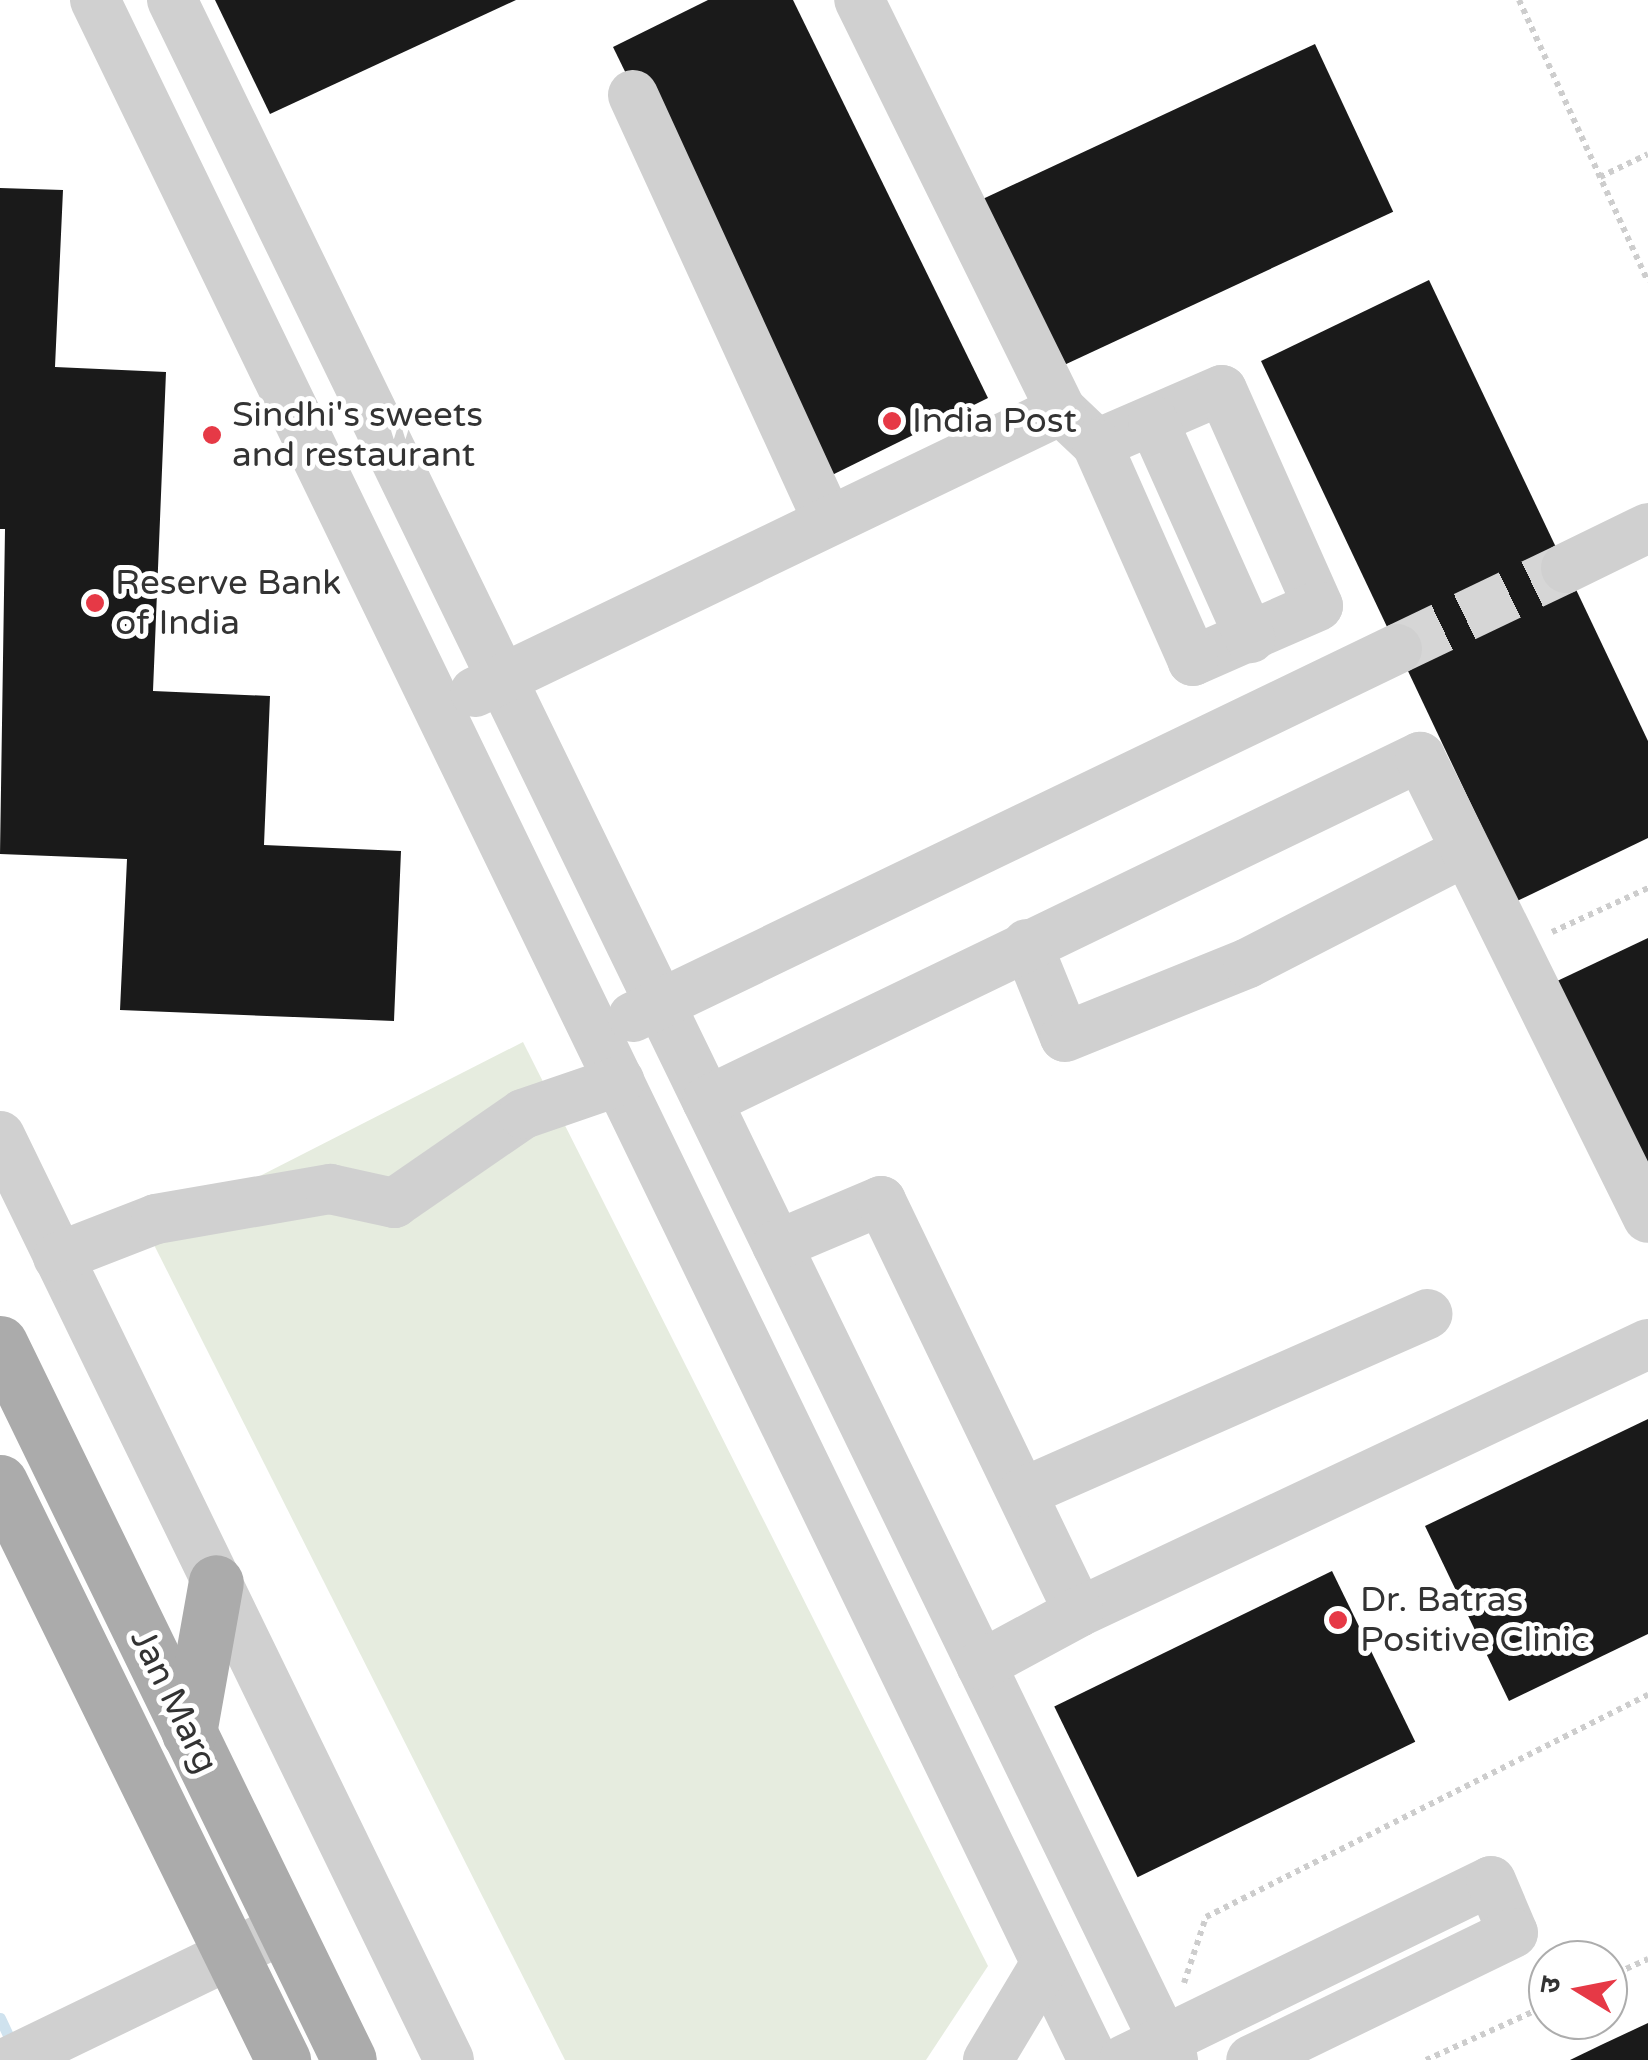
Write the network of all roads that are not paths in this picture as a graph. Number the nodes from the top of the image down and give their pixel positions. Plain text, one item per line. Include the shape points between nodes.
1 (95, 0) edge
2 (172, 0) edge
3 (859, 0) edge
4 (634, 95) dead end
5 (1061, 410) junction
6 (1153, 420) junction
7 (1097, 444) junction
8 (828, 520) junction
9 (1648, 528) edge
10 (1566, 568) tunnel mouth
11 (1250, 638) junction
12 (1397, 649) tunnel mouth
13 (502, 679) junction
14 (439, 710) junction
15 (1466, 851) junction
16 (1027, 944) junction
17 (660, 1004) junction
18 (596, 1034) junction
19 (619, 1081) junction
20 (707, 1101) junction
21 (0, 1136) edge
22 (1648, 1218) edge
23 (777, 1245) junction
24 (58, 1257) junction
25 (1428, 1314) dead end
26 (0, 1342) edge
27 (1648, 1344) edge
28 (0, 1482) edge
29 (1024, 1492) junction
30 (216, 1582) junction
31 (1079, 1612) junction
32 (981, 1665) junction
33 (189, 1733) junction
34 (284, 1929) junction
35 (231, 1954) junction
36 (1046, 1962) junction
37 (1153, 2054) edge
38 (12, 2060) edge
39 (283, 2060) edge
40 (348, 2060) edge
41 (449, 2060) edge
42 (988, 2060) edge
43 (1093, 2060) edge
44 (1251, 2060) edge

1 - 14 street
2 - 13 street
3 - 5 street
4 - 8 street
5 - 7 street
5 - 8 street
6 - 7 street
6 - 11 street
6 - 11 street via 1222,390 1318,606
7 - 11 street via 1192,661
8 - 13 street
9 - 10 street
12 - 17 street
13 - 14 street
13 - 17 street
14 - 18 street
15 - 16 street via 1420,757
15 - 16 street via 1248,963 1065,1037
15 - 22 street
16 - 20 street
17 - 18 street
17 - 20 street
18 - 19 street
19 - 24 street via 524,1114 394,1203 330,1190 156,1219
19 - 36 street
20 - 23 street
21 - 24 street
23 - 29 street via 881,1201
23 - 32 street
24 - 30 street
25 - 29 street
26 - 33 main road, Jan Marg
27 - 31 street
28 - 35 main road, Jan Marg
29 - 31 street
30 - 33 main road
30 - 41 street
31 - 32 street
32 - 37 street
33 - 34 main road, Jan Marg
34 - 35 street
34 - 40 main road, Jan Marg
35 - 38 street
35 - 39 main road, Jan Marg
36 - 42 street
36 - 43 street
37 - 44 street via 1491,1881 1513,1933

